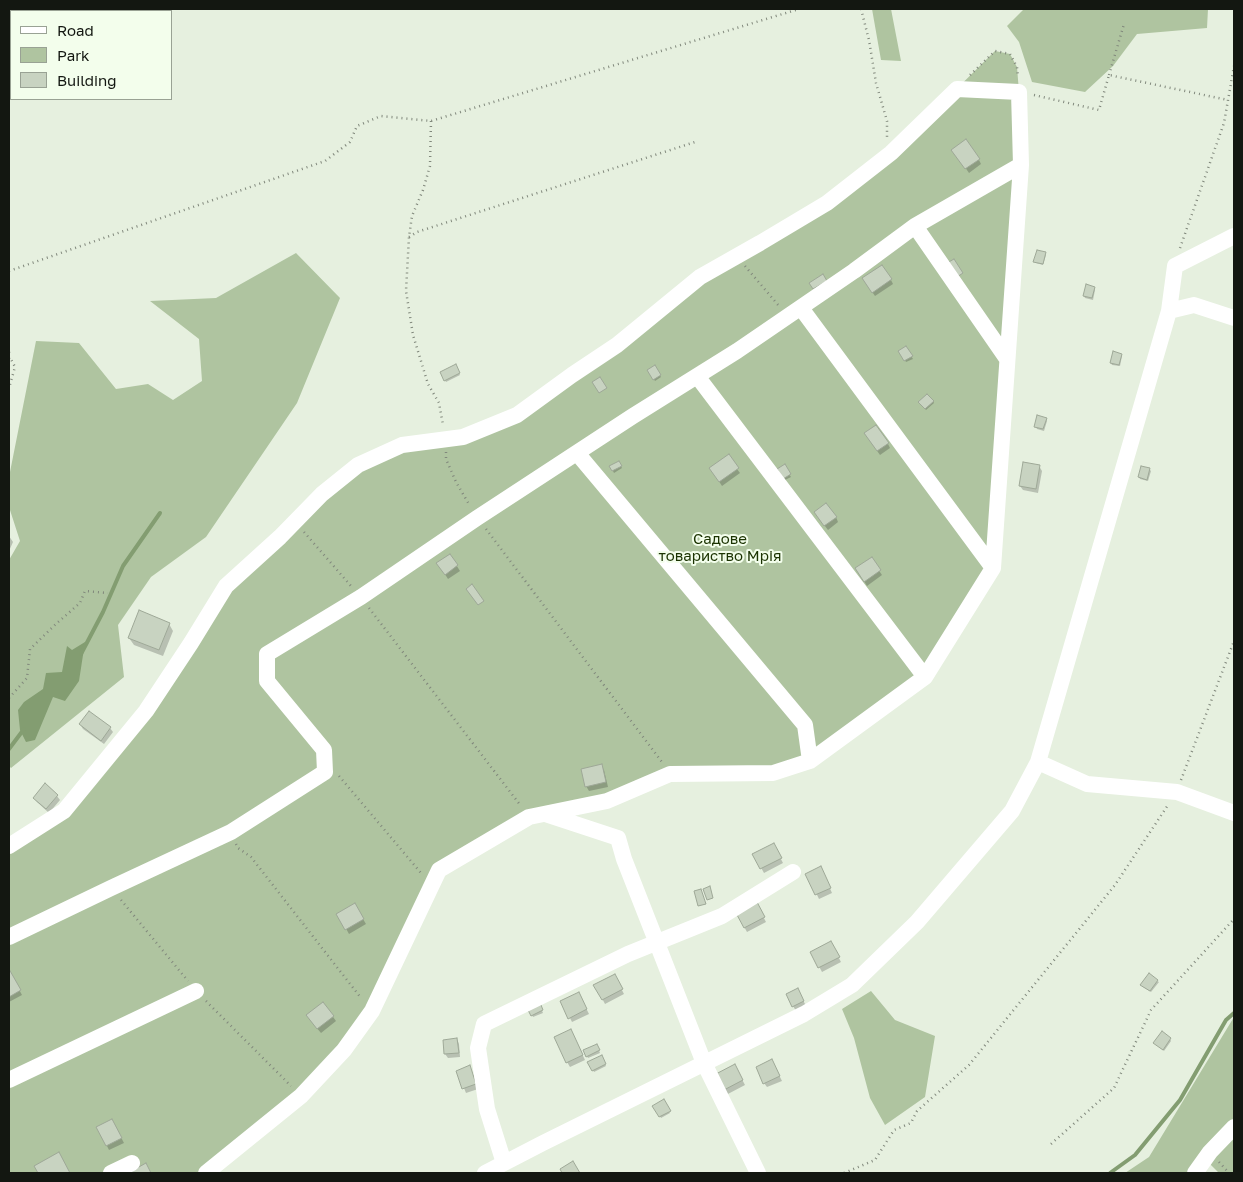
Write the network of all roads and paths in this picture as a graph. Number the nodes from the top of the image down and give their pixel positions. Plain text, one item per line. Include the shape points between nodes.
1 (799, 9) edge
2 (861, 9) edge
3 (1124, 24) dead end
4 (1234, 66) edge
5 (1109, 75) junction
6 (957, 89) junction
7 (1019, 92) junction
8 (1228, 100) junction
9 (430, 121) junction
10 (695, 142) dead end
11 (891, 153) junction
12 (1021, 165) junction
13 (915, 226) junction
14 (1234, 236) edge
15 (409, 237) junction
16 (737, 256) junction
17 (1175, 266) junction
18 (9, 271) edge
19 (1169, 311) junction
20 (794, 312) junction
21 (1234, 318) edge
22 (9, 352) edge
23 (10, 358) edge
24 (1007, 359) junction
25 (698, 376) junction
26 (9, 388) edge
27 (446, 439) junction
28 (577, 453) junction
29 (477, 518) junction
30 (302, 530) dead end
31 (993, 568) junction
32 (108, 593) dead end
33 (360, 597) junction
34 (1234, 641) edge
35 (925, 677) junction
36 (9, 698) edge
37 (324, 761) junction
38 (810, 761) junction
39 (1038, 762) junction
40 (670, 774) junction
41 (1177, 792) junction
42 (1234, 813) edge
43 (537, 816) junction
44 (231, 832) junction
45 (9, 846) edge
46 (793, 872) dead end
47 (431, 886) junction
48 (1234, 919) edge
49 (9, 937) edge
50 (657, 943) junction
51 (196, 991) dead end
52 (372, 1011) junction
53 (704, 1063) junction
54 (9, 1080) edge
55 (1234, 1127) edge
56 (1051, 1144) dead end
57 (132, 1162) dead end
58 (504, 1163) junction
59 (111, 1173) edge
60 (206, 1173) edge
61 (485, 1173) edge
62 (758, 1173) edge
63 (844, 1173) edge
64 (1196, 1173) edge

1 - 9 path
2 - 11 path
3 - 5 path
4 - 8 path
5 - 7 path via 1098,110
5 - 8 path
6 - 7 street
6 - 7 path via 995,51 1010,54 1017,66
6 - 11 street
7 - 12 street
8 - 17 path via 1224,123
9 - 15 path via 430,166 412,216
9 - 18 path via 381,116 357,126 350,142 325,161
10 - 15 path
11 - 16 street via 827,203
12 - 13 street
12 - 24 street
13 - 20 street
13 - 24 street
14 - 17 street
15 - 27 path via 406,291 412,335 428,384 439,403
16 - 20 path
16 - 27 street via 700,277 617,345 517,415 463,437
17 - 19 street
19 - 21 street via 1194,305
19 - 39 street
20 - 25 street
20 - 31 street
22 - 23 path
23 - 26 path via 15,367
24 - 31 street
25 - 28 street
25 - 35 street
27 - 29 path via 446,460
27 - 45 street via 402,445 358,465 322,494 226,586 146,711 64,811
28 - 29 street
28 - 38 street via 805,724
29 - 33 street
29 - 40 path
30 - 33 path
31 - 35 street
32 - 36 path via 86,590 80,603 30,649 27,678
33 - 37 street via 268,654 267,681 324,750
33 - 43 path
34 - 41 path
35 - 38 street
37 - 44 street via 325,772
37 - 47 path
38 - 40 street via 773,773
39 - 41 street via 1087,784
39 - 53 street via 1012,811 916,922 852,985 804,1014
40 - 43 street via 607,801
41 - 42 street
41 - 63 path via 1115,885 969,1065 917,1111 911,1123 894,1130 875,1160
43 - 47 street via 439,870
43 - 50 street via 618,838
44 - 49 street
44 - 52 path via 238,848 252,857
46 - 50 street via 722,916
47 - 52 street
48 - 56 path via 1151,1010 1114,1088
50 - 53 street
50 - 58 street via 484,1024 478,1048 487,1109
51 - 54 street
52 - 60 street via 344,1050 301,1096
53 - 58 street
53 - 62 street
55 - 64 street via 1210,1152
57 - 59 street
58 - 61 street

